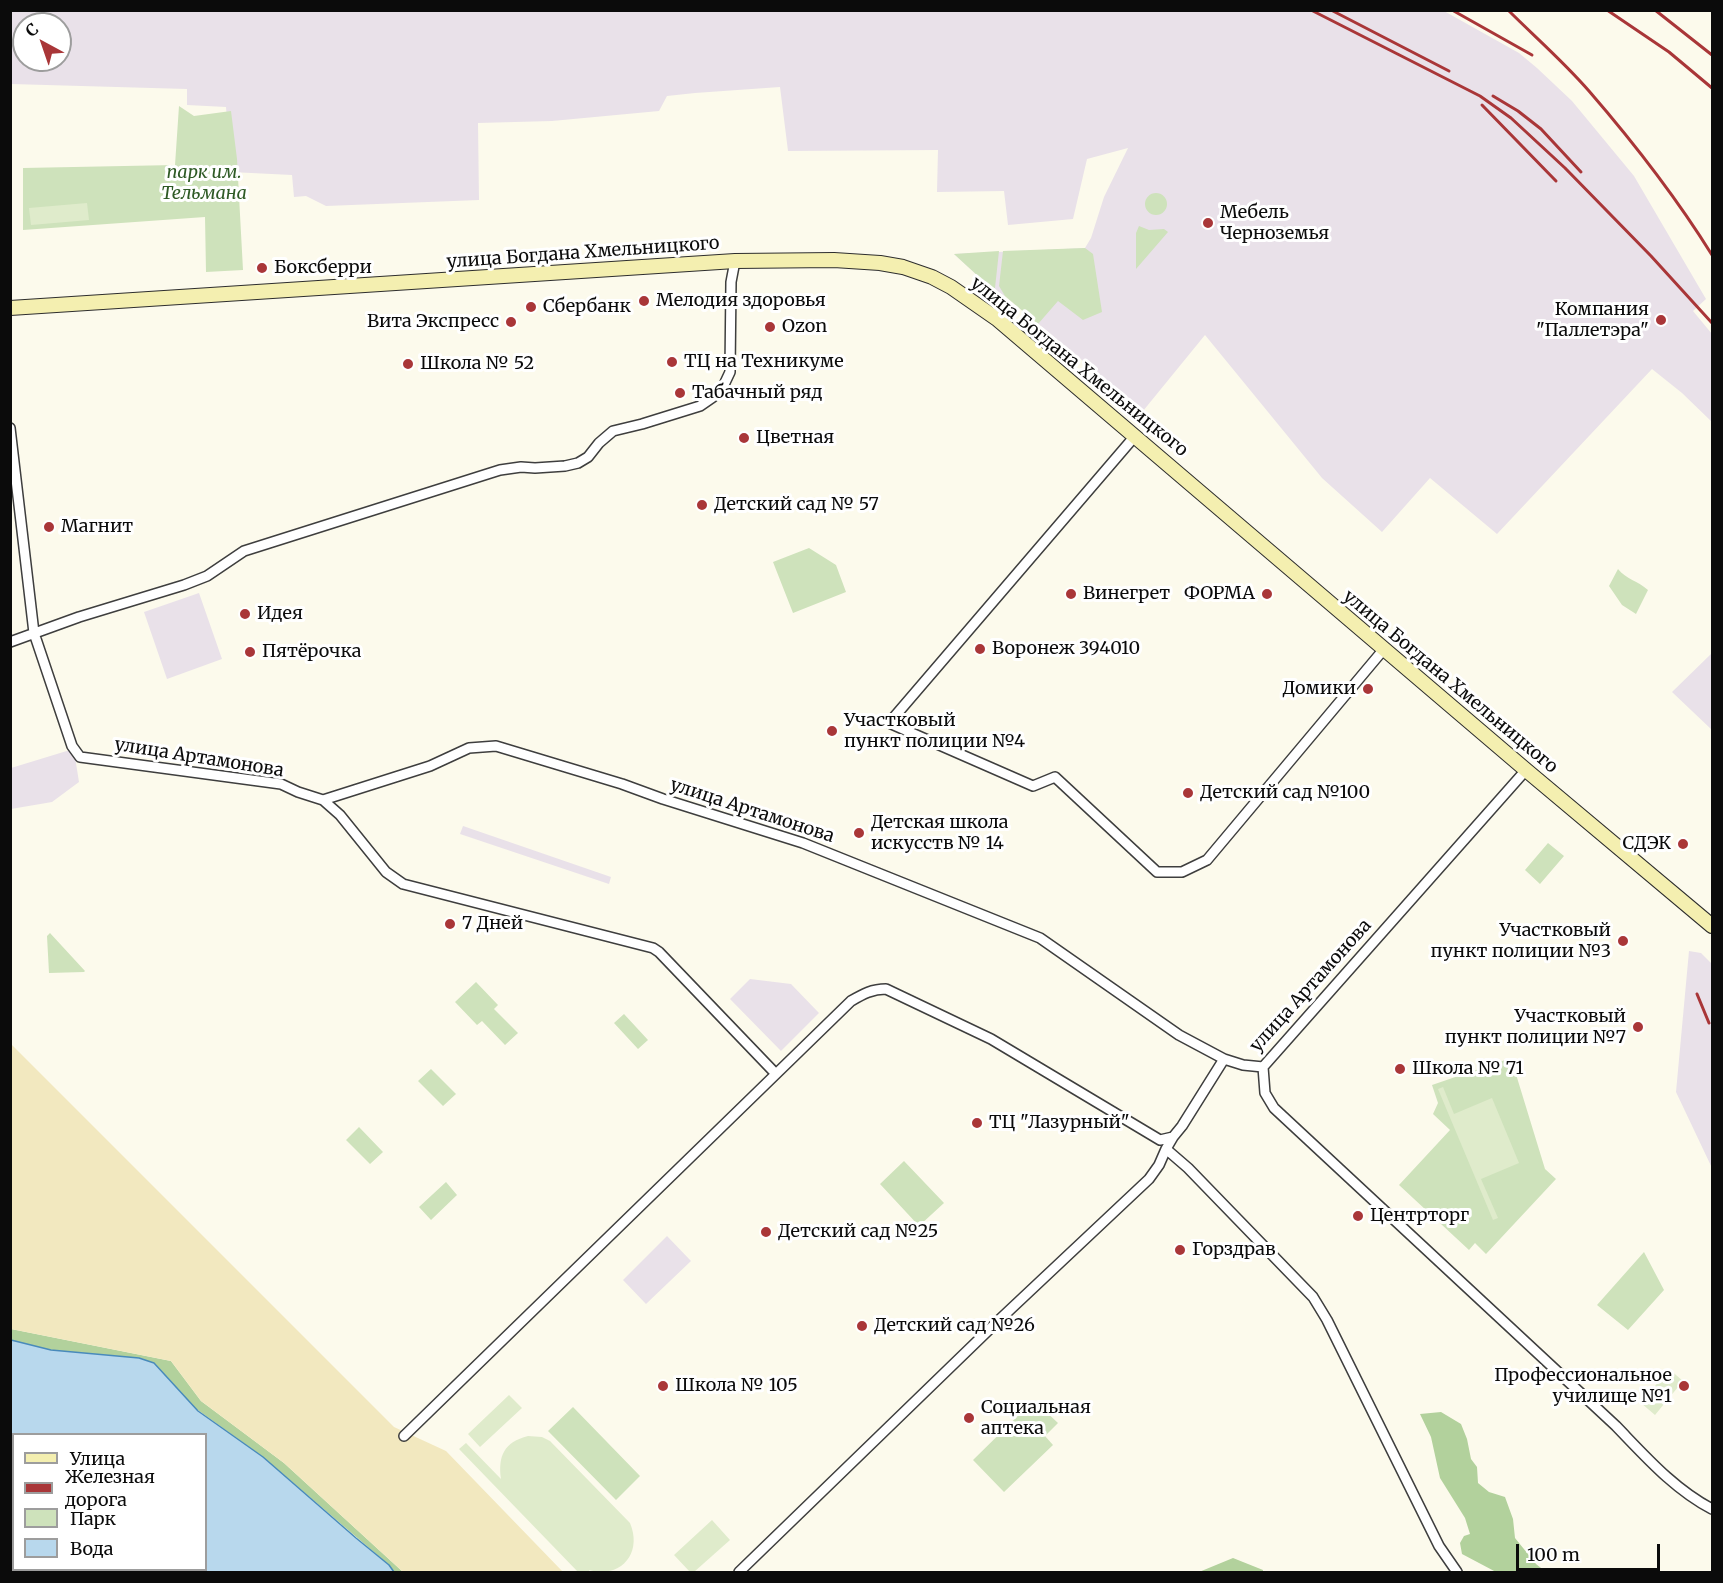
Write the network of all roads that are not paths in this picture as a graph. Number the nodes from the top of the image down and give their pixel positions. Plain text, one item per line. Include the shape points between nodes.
1 (735, 261) junction
2 (10, 308) edge
3 (10, 428) edge
4 (1135, 436) junction
5 (34, 633) junction
6 (10, 642) edge
7 (1384, 649) junction
8 (1526, 770) junction
9 (323, 800) junction
10 (1713, 926) edge
11 (1224, 1059) junction
12 (1263, 1067) junction
13 (776, 1074) junction
14 (1173, 1137) junction
15 (1166, 1149) junction
16 (404, 1436) dead end
17 (1713, 1509) edge
18 (739, 1572) edge
19 (1457, 1572) edge

1 - 2 main road, улица Богдана Хмельницкого
1 - 4 main road, улица Богдана Хмельницкого via 863,261 903,267 932,277 998,319
1 - 5 street via 731,282 730,372 722,389 700,406 613,431 578,463 500,470 244,551 207,576 184,585
3 - 5 street
4 - 7 main road, улица Богдана Хмельницкого
4 - 7 street via 889,723 1033,786 1055,777 1157,872 1182,872 1207,860
5 - 6 street
5 - 9 street, улица Артамонова via 72,746 80,757 281,784
7 - 8 main road, улица Богдана Хмельницкого
8 - 10 main road, улица Богдана Хмельницкого
8 - 12 street, улица Артамонова
9 - 11 street, улица Артамонова via 430,766 469,748 496,746 803,843 1040,938 1179,1035
9 - 13 street via 386,872 403,884 659,952
11 - 12 street, улица Артамонова
11 - 14 street
12 - 17 street via 1265,1093 1274,1108 1671,1481
13 - 14 street via 851,1001 875,989 886,989 991,1039 1160,1140
13 - 16 street
14 - 15 street
15 - 18 street via 1149,1179
15 - 19 street via 1313,1297 1439,1546

